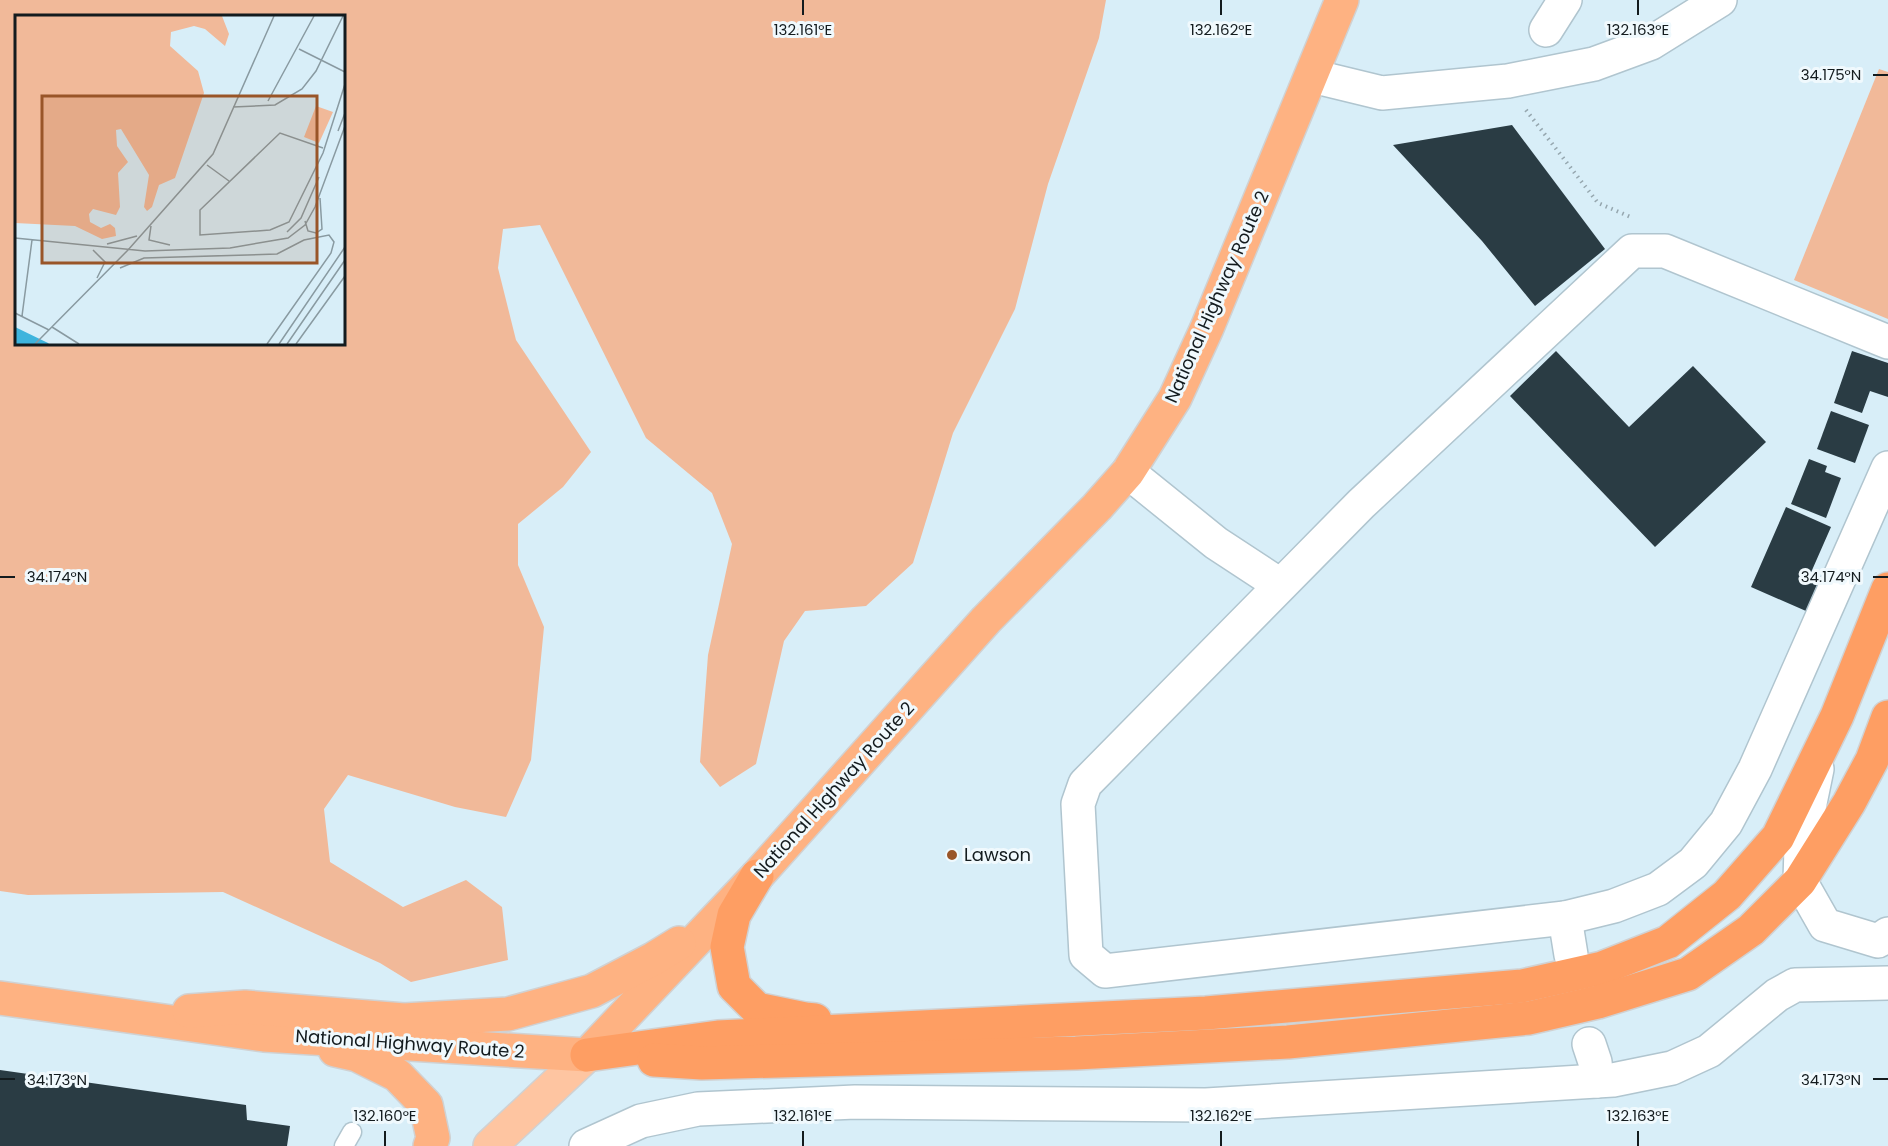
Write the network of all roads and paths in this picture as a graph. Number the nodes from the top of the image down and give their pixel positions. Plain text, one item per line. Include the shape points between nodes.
1 (1342, 0) edge
2 (1565, 0) edge
3 (1720, 0) edge
4 (1546, 30) dead end
5 (1312, 76) junction
6 (1526, 110) dead end
7 (1637, 220) dead end
8 (1888, 342) edge
9 (1888, 468) edge
10 (1128, 472) junction
11 (1280, 585) junction
12 (1888, 589) edge
13 (1888, 717) edge
14 (1822, 746) junction
15 (757, 876) junction
16 (1800, 881) junction
17 (1565, 918) junction
18 (714, 921) junction
19 (1888, 934) edge
20 (1571, 955) dead end
21 (1888, 983) edge
22 (0, 998) edge
23 (121, 1015) junction
24 (991, 1025) junction
25 (264, 1035) junction
26 (1589, 1044) dead end
27 (587, 1055) junction
28 (1597, 1082) junction
29 (430, 1146) edge
30 (490, 1146) edge
31 (586, 1146) edge

1 - 5 highway, National Highway Route 2
2 - 4 street
3 - 5 street via 1651,43 1594,64 1508,81 1382,93
5 - 10 highway, National Highway Route 2 via 1203,338 1175,398
6 - 7 path via 1598,203
8 - 11 street via 1665,251 1632,251 1361,504
9 - 17 street via 1755,769 1726,823 1694,863 1658,888 1614,906
10 - 11 street via 1216,543
10 - 15 highway, National Highway Route 2 via 986,620
11 - 17 street via 1084,784 1078,804 1086,955 1105,971
12 - 14 highway
13 - 16 highway via 1849,803
14 - 16 street via 1801,847
14 - 24 highway via 1778,837 1727,895 1668,942 1602,968 1522,986 1206,1013
15 - 18 highway, National Highway Route 2
15 - 24 highway via 734,915 728,947 734,986 757,1009 805,1019
16 - 19 street via 1825,925 1878,941
16 - 27 highway via 1751,930 1688,974 1529,1018 1288,1042 1076,1053 702,1063
17 - 20 street
18 - 23 highway via 653,959 592,990 508,1014 404,1020 245,1007
18 - 27 highway, National Highway Route 2
21 - 28 street via 1795,985 1777,994 1709,1051 1672,1068
22 - 23 highway, National Highway Route 2
23 - 25 highway, National Highway Route 2
24 - 27 highway via 718,1037
25 - 27 highway, National Highway Route 2
25 - 29 highway via 357,1055 397,1075 426,1105 433,1138
26 - 28 street
27 - 30 main road
28 - 31 street via 1206,1105 855,1102 698,1109 641,1121

